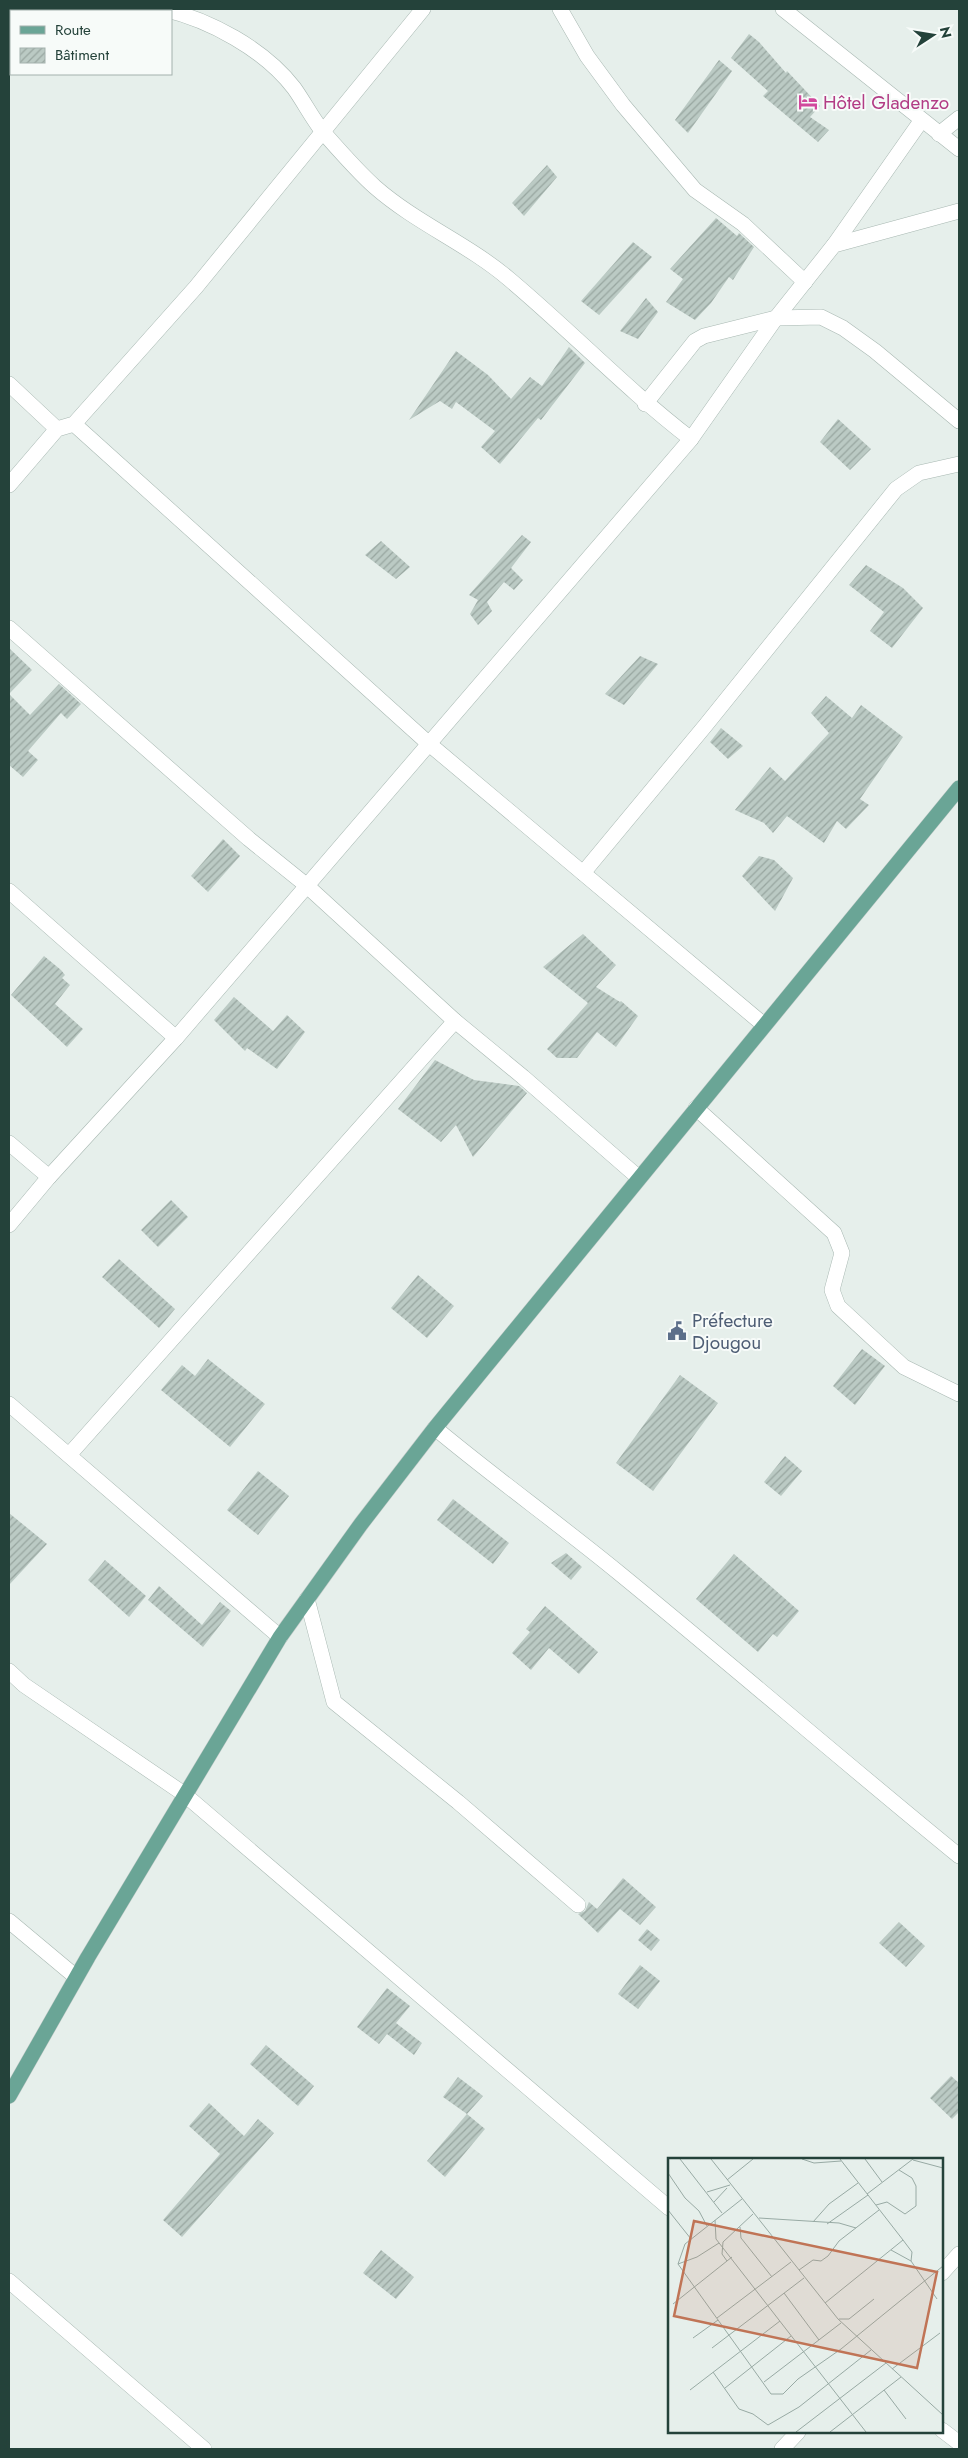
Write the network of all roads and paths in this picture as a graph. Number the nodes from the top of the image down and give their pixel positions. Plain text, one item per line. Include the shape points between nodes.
1 (423, 9) edge
2 (560, 9) edge
3 (785, 9) edge
4 (172, 11) edge
5 (959, 118) edge
6 (922, 121) junction
7 (323, 131) junction
8 (939, 134) junction
9 (959, 150) edge
10 (959, 211) edge
11 (834, 245) junction
12 (805, 282) junction
13 (776, 318) junction
14 (9, 384) edge
15 (645, 404) junction
16 (959, 421) edge
17 (74, 424) junction
18 (57, 429) junction
19 (691, 439) junction
20 (959, 464) edge
21 (9, 485) edge
22 (9, 628) edge
23 (428, 742) junction
24 (959, 788) edge
25 (583, 872) junction
26 (306, 886) junction
27 (9, 891) edge
28 (455, 1021) junction
29 (764, 1025) junction
30 (176, 1038) junction
31 (696, 1108) junction
32 (9, 1143) edge
33 (49, 1177) junction
34 (639, 1178) junction
35 (9, 1225) edge
36 (959, 1394) edge
37 (9, 1404) edge
38 (435, 1428) junction
39 (69, 1455) junction
40 (306, 1599) junction
41 (280, 1637) junction
42 (9, 1671) edge
43 (184, 1794) junction
44 (959, 1856) edge
45 (578, 1905) dead end
46 (9, 1921) edge
47 (76, 1977) junction
48 (9, 2096) edge
49 (668, 2207) edge
50 (959, 2254) edge
51 (943, 2272) edge
52 (9, 2281) edge
53 (943, 2431) edge
54 (797, 2433) edge
55 (959, 2443) edge
56 (204, 2449) edge
57 (782, 2449) edge

1 - 7 street
2 - 12 street via 587,56 623,105 695,190 743,224
3 - 6 street
4 - 7 street via 185,14 233,38 266,59 293,87
5 - 8 street
6 - 8 street
6 - 11 street
7 - 15 street via 375,187 508,278
7 - 17 street via 196,287
8 - 9 street
10 - 11 street
11 - 12 street
12 - 13 street
13 - 15 street via 712,332 695,342
13 - 16 street via 821,317 844,328
13 - 19 street
14 - 18 street
15 - 19 street
17 - 18 street
17 - 23 street
18 - 21 street
19 - 23 street
20 - 25 street via 919,473 896,489
22 - 26 street via 248,839
23 - 25 street
23 - 26 street
24 - 29 main road
25 - 29 street
26 - 28 street
26 - 30 street
27 - 30 street
28 - 34 street
28 - 39 street
29 - 31 main road
30 - 33 street
31 - 34 main road
31 - 36 street via 834,1233 842,1253 832,1290 838,1306 904,1367
32 - 33 street
33 - 35 street
34 - 38 main road
37 - 39 street
38 - 40 main road
38 - 44 street via 632,1584
39 - 41 street
40 - 41 main road
40 - 45 street via 334,1702
41 - 43 main road
42 - 43 street via 24,1685
43 - 47 main road
43 - 49 street
46 - 47 street
47 - 48 main road
50 - 51 street
52 - 56 street
53 - 55 street
54 - 57 street

